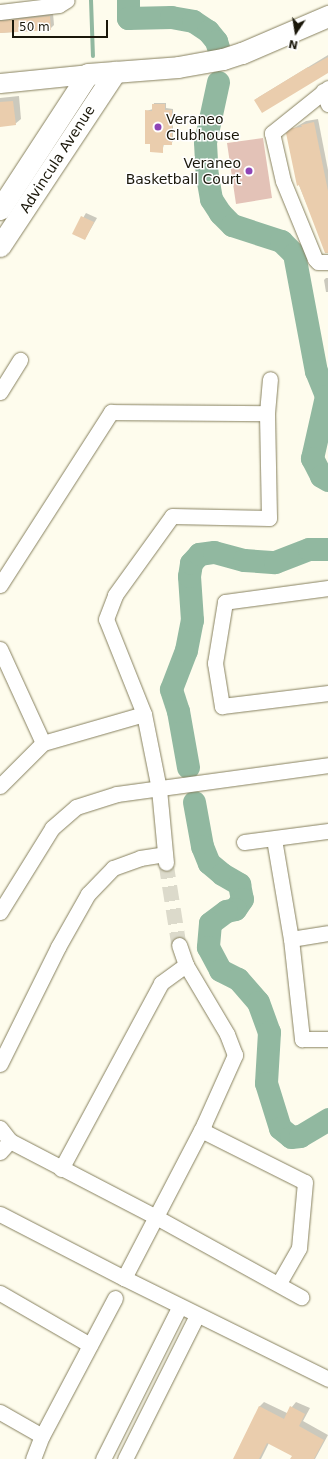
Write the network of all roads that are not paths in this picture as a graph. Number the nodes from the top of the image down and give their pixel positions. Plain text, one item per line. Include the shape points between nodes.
1 (67, 0) edge
2 (0, 12) edge
3 (328, 16) edge
4 (115, 72) junction
5 (88, 74) junction
6 (0, 83) edge
7 (326, 94) edge
8 (0, 209) edge
9 (0, 246) edge
10 (323, 262) edge
11 (20, 360) dead end
12 (270, 379) dead end
13 (0, 392) edge
14 (267, 413) junction
15 (0, 586) edge
16 (328, 588) edge
17 (0, 649) edge
18 (328, 693) edge
19 (144, 714) junction
20 (43, 743) junction
21 (328, 765) edge
22 (0, 786) edge
23 (159, 789) junction
24 (328, 831) edge
25 (274, 839) junction
26 (244, 842) dead end
27 (0, 912) edge
28 (328, 933) edge
29 (291, 939) junction
30 (179, 945) tunnel mouth
31 (186, 965) junction
32 (328, 1039) edge
33 (0, 1064) edge
34 (0, 1128) edge
35 (201, 1130) junction
36 (5, 1147) edge
37 (61, 1169) junction
38 (0, 1214) edge
39 (156, 1217) junction
40 (124, 1278) junction
41 (279, 1284) junction
42 (0, 1293) edge
43 (302, 1297) dead end
44 (115, 1298) dead end
45 (180, 1306) junction
46 (197, 1315) junction
47 (90, 1345) junction
48 (328, 1379) edge
49 (0, 1412) edge
50 (42, 1436) junction
51 (33, 1459) edge
52 (103, 1459) edge
53 (125, 1459) edge

1 - 2 street via 59,6
3 - 4 main road via 223,60
4 - 5 main road
4 - 9 main road, Advincula Avenue
5 - 6 street
5 - 8 main road, Advincula Avenue
7 - 10 street via 272,133 283,181 315,259
11 - 13 street
12 - 14 street
14 - 15 street via 112,412
14 - 19 street via 269,518 172,516 115,595 106,619
16 - 18 street via 225,602 215,663 222,706
17 - 20 street
19 - 20 street
19 - 23 street
20 - 22 street
21 - 23 street
23 - 27 street via 118,794 76,807 52,828
23 - 33 street via 166,858 140,858 113,868 88,894 58,947
24 - 25 street
25 - 26 street
25 - 29 street
28 - 29 street
29 - 32 street via 302,1039
30 - 31 street
31 - 35 street via 227,1034 235,1055
31 - 37 street via 161,983
34 - 36 street
35 - 39 street
35 - 41 street via 305,1182 299,1248
36 - 37 street
37 - 39 street
38 - 40 street
39 - 40 street
39 - 41 street
40 - 45 street
41 - 43 street
42 - 47 street
44 - 47 street
45 - 46 street
45 - 52 street
46 - 48 street
46 - 53 street
47 - 50 street
49 - 50 street
50 - 51 street

